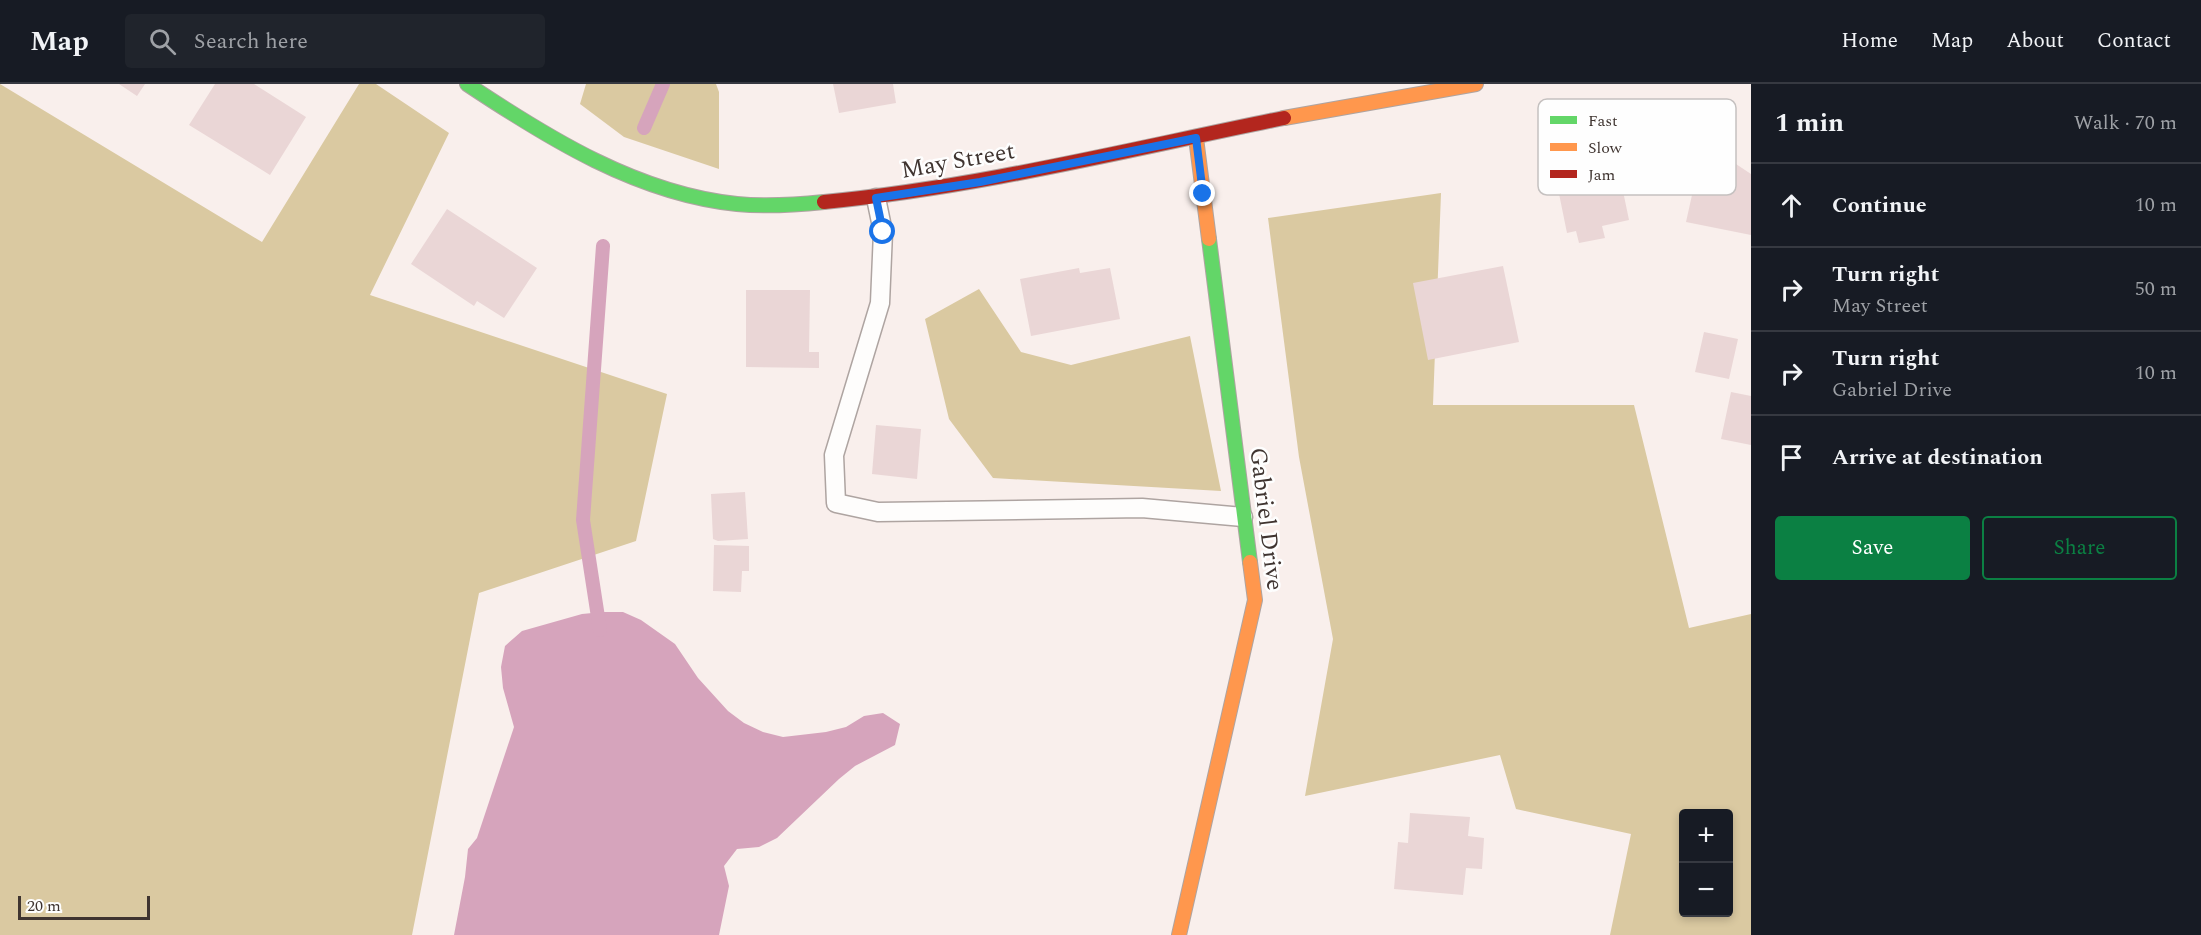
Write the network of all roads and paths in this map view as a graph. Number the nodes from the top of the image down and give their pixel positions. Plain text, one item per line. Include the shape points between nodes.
1 (467, 84) edge
2 (1476, 84) edge
3 (1196, 138) junction
4 (876, 198) junction
5 (1243, 517) junction
6 (1179, 935) edge

1 - 4 street, May Street via 589,158 659,187 725,202 795,205
2 - 3 street, May Street via 1360,103
3 - 4 street, May Street via 980,182
3 - 5 street, Gabriel Drive
4 - 5 lane via 883,232 880,303 834,455 836,504 878,512 1142,508
5 - 6 street, Gabriel Drive via 1255,600

